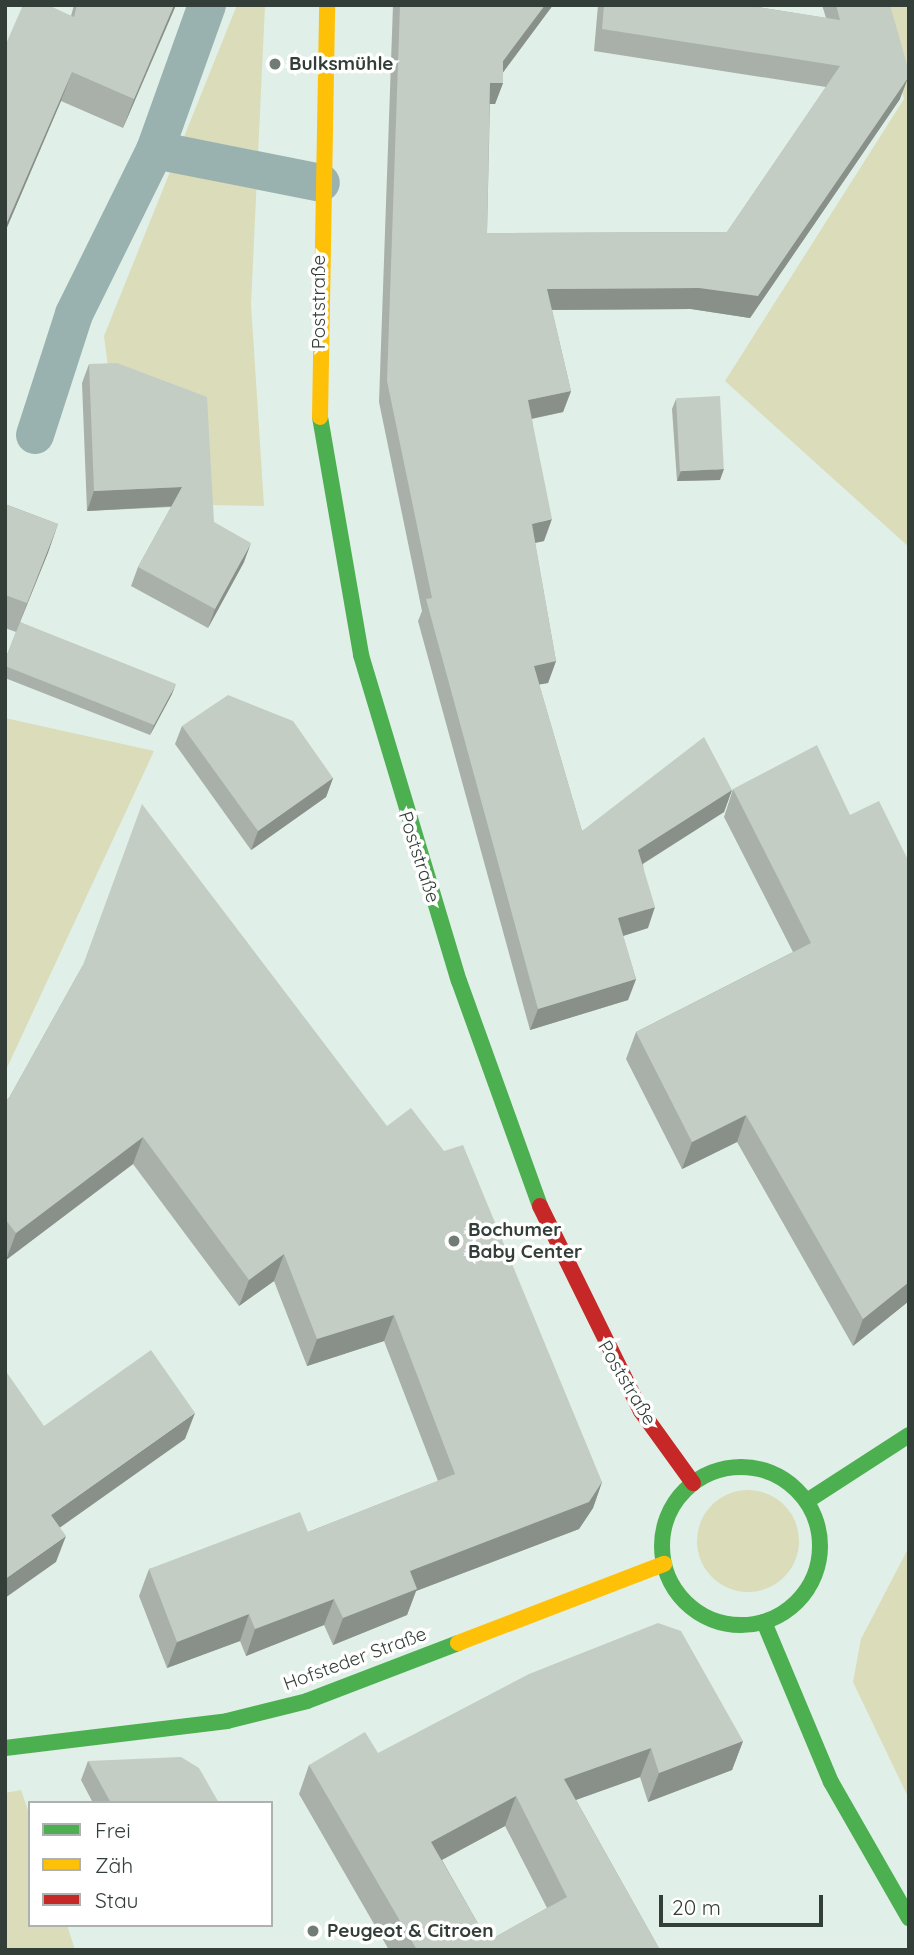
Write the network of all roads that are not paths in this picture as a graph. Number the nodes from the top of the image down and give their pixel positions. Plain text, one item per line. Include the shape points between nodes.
1 (207, 5) edge
2 (327, 5) edge
3 (155, 150) junction
4 (321, 183) junction
5 (35, 435) dead end
6 (909, 1435) edge
7 (693, 1483) junction
8 (807, 1502) junction
9 (664, 1564) junction
10 (764, 1622) junction
11 (5, 1748) edge
12 (909, 1918) edge

1 - 3 street
2 - 4 street, Poststraße
3 - 4 street
3 - 5 street via 74,314
4 - 7 street, Poststraße via 320,416 340,560 390,768 550,1234 641,1411
6 - 8 street
7 - 8 street via 723,1469 756,1468 777,1475
7 - 9 street via 666,1519
8 - 10 street via 819,1531 813,1579 784,1613
9 - 10 street via 691,1607 738,1625
9 - 11 street, Hofsteder Straße via 307,1702 227,1721
10 - 12 street via 831,1782

